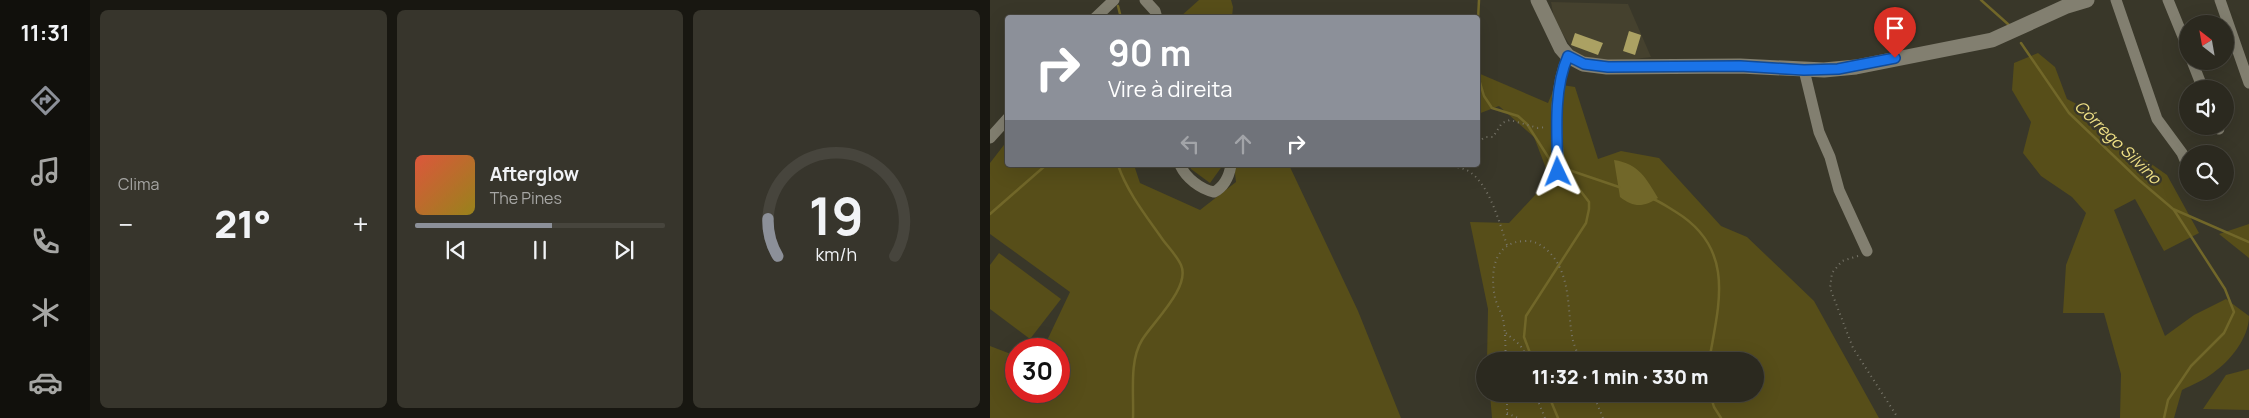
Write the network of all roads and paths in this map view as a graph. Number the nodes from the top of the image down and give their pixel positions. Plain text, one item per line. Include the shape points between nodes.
1 (1114, 0) edge
2 (1145, 0) edge
3 (1538, 0) edge
4 (2084, 0) edge
5 (2116, 0) edge
6 (2168, 0) edge
7 (2220, 0) edge
8 (1098, 15) edge
9 (1157, 15) edge
10 (2179, 27) edge
11 (1568, 56) junction
12 (1804, 70) junction
13 (2249, 83) edge
14 (1005, 121) edge
15 (1558, 121) junction
16 (990, 138) edge
17 (1480, 141) edge
18 (2179, 150) edge
19 (1182, 167) edge
20 (1230, 167) edge
21 (1439, 167) edge
22 (1558, 172) dead end
23 (1507, 245) junction
24 (1867, 251) joint
25 (1505, 332) junction
26 (1506, 352) edge
27 (1524, 352) edge
28 (1577, 352) edge
29 (1506, 402) edge
30 (1538, 402) edge
31 (1596, 402) edge
32 (1507, 413) junction
33 (1507, 418) edge
34 (1518, 418) edge
35 (1544, 418) edge
36 (1603, 418) edge
37 (1898, 418) edge

1 - 8 street
2 - 9 street
3 - 11 main road via 1556,40
4 - 12 main road via 1983,42 1856,67
5 - 18 street via 2157,119
6 - 10 street
7 - 13 street
11 - 12 main road via 1584,64 1608,67 1740,66
11 - 15 street via 1561,77
12 - 24 street via 1819,132 1839,190
14 - 16 street
15 - 17 path via 1538,128 1510,120 1502,123 1493,137
15 - 22 street
19 - 20 street via 1192,181 1214,192 1221,189
21 - 23 path via 1462,168 1476,176 1489,198
23 - 25 path via 1494,264 1493,282
23 - 28 path via 1526,240 1541,245 1551,254 1564,277
24 - 37 path via 1842,261 1832,273 1830,288 1854,348
25 - 26 path
25 - 27 path
29 - 32 path
30 - 35 path
31 - 36 path
32 - 33 path
32 - 34 path

